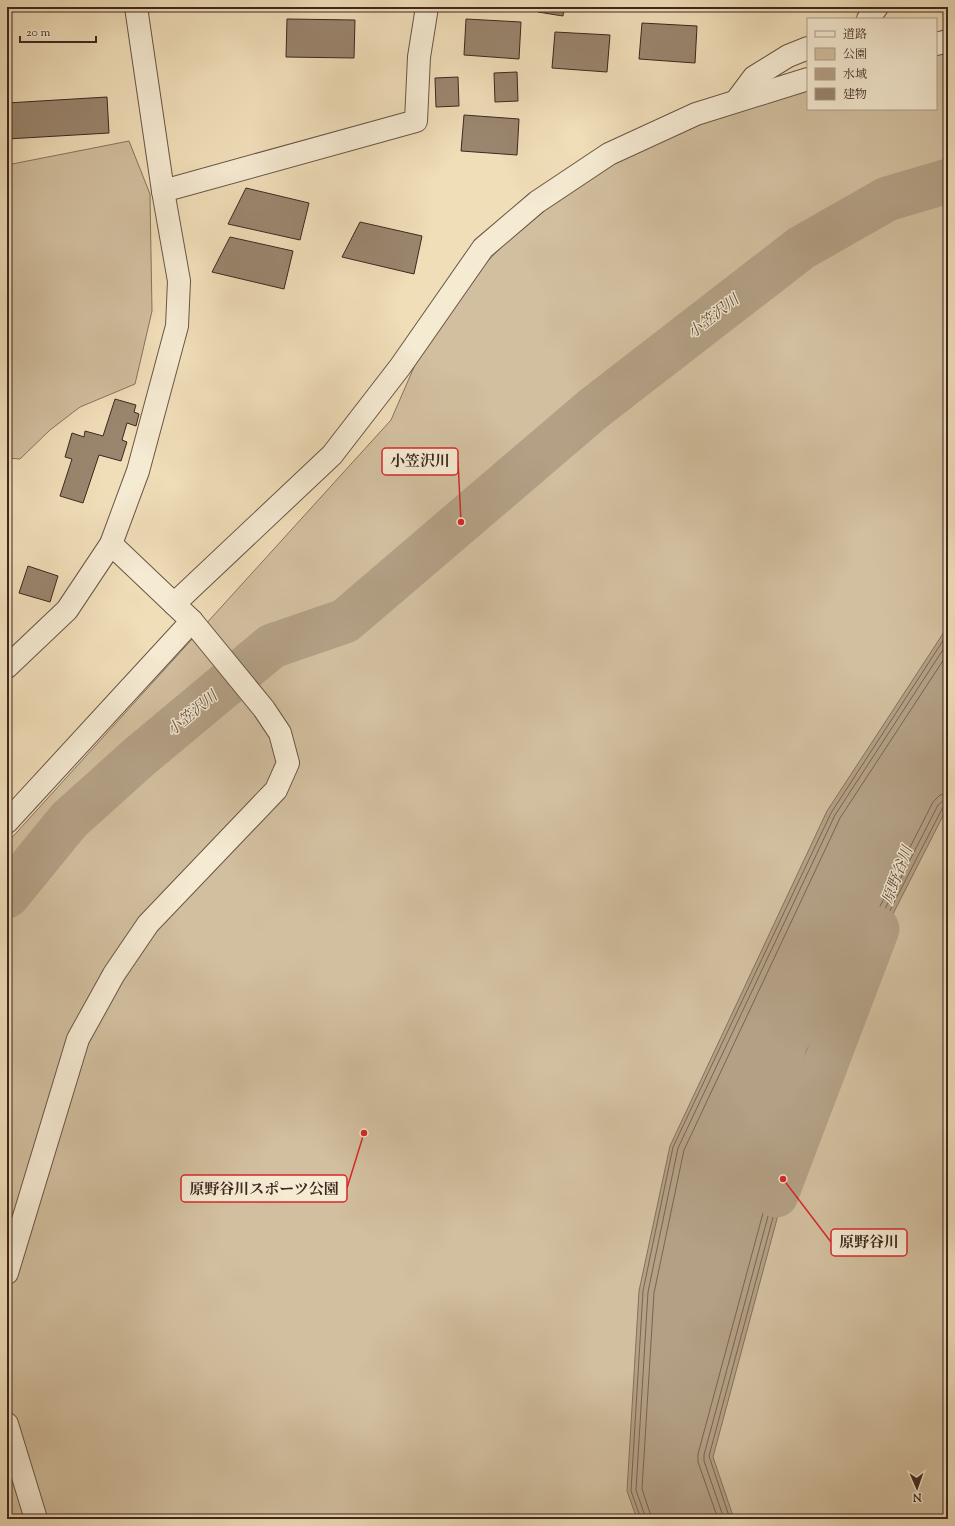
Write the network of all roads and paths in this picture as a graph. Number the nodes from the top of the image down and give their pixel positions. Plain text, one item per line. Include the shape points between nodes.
1 (136, 7) edge
2 (427, 7) edge
3 (877, 7) edge
4 (869, 18) edge
5 (948, 41) edge
6 (937, 44) edge
7 (807, 48) edge
8 (807, 79) edge
9 (736, 101) junction
10 (163, 191) junction
11 (111, 544) junction
12 (174, 604) junction
13 (192, 621) junction
14 (7, 667) edge
15 (7, 822) edge
16 (7, 1273) edge
17 (7, 1424) edge
18 (36, 1519) edge

1 - 10 street
2 - 10 street via 419,57 416,121
3 - 4 street
5 - 6 street
7 - 9 street via 788,56 754,77
8 - 9 street
9 - 12 street via 696,114 609,154 537,202 483,248 400,367 332,455
10 - 11 street via 179,281 178,326 138,471
11 - 12 street
11 - 14 street via 67,610
12 - 13 street
13 - 15 street
13 - 16 street via 264,709 280,733 288,763 276,790 148,924 114,974 78,1039
17 - 18 street

